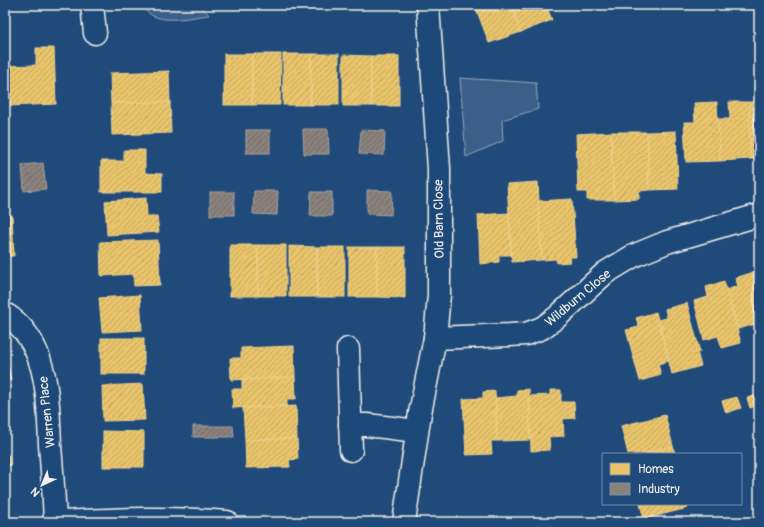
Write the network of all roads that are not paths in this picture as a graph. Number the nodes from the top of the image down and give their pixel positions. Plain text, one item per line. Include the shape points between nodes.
1 (92, 5) edge
2 (428, 5) edge
3 (95, 33) dead end
4 (759, 215) edge
5 (5, 314) edge
6 (436, 338) junction
7 (348, 349) dead end
8 (350, 425) junction
9 (417, 431) junction
10 (351, 450) dead end
11 (55, 522) edge
12 (64, 522) edge
13 (227, 522) edge
14 (404, 522) edge

1 - 3 street
2 - 6 street, Old Barn Close via 439,169 439,295
4 - 6 street, Wildburn Close via 667,242 633,256 605,273 542,328 526,334
5 - 11 street, Warren Place via 26,333 42,368 47,392
6 - 9 street, Old Barn Close
7 - 8 street
8 - 9 street via 367,424
8 - 10 street
9 - 14 street, Old Barn Close
12 - 13 street via 191,519

